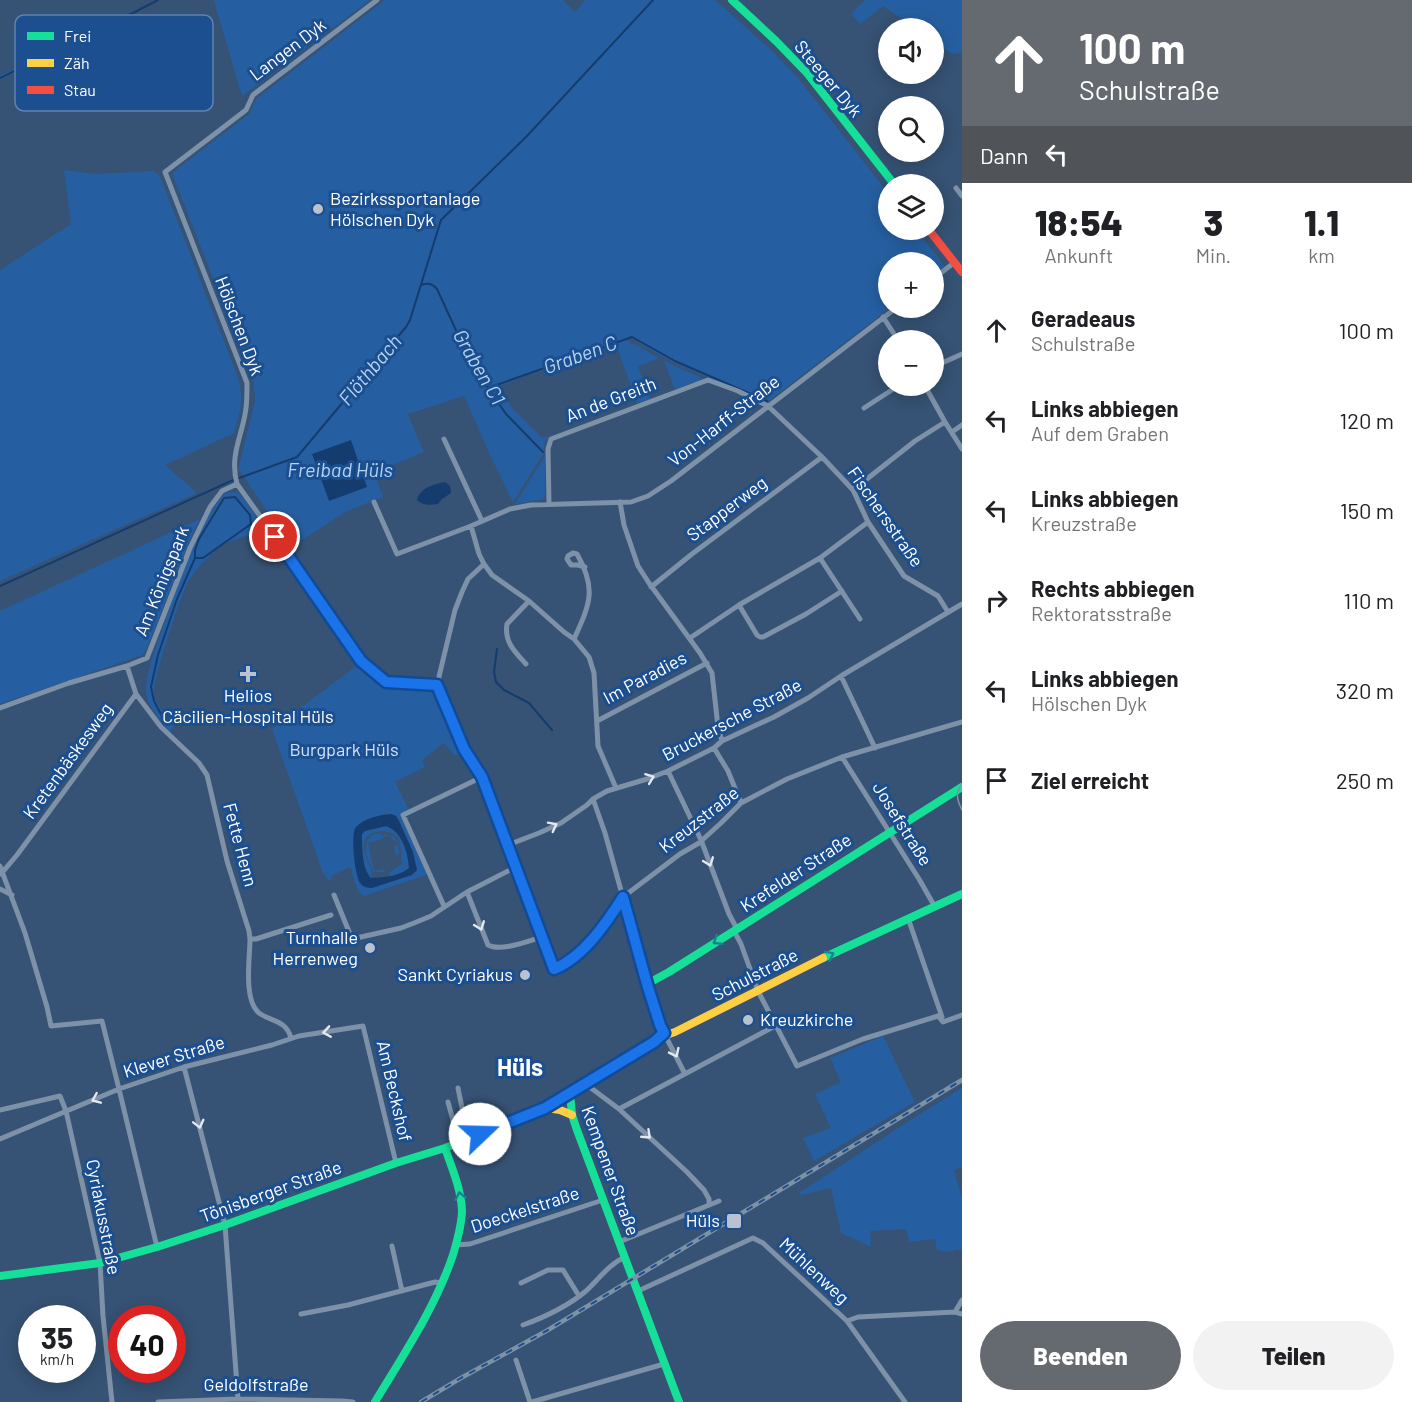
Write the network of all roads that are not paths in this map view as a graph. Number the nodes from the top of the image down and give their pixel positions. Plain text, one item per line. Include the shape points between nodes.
1 (377, 0) edge
2 (732, 0) edge
3 (165, 172) joint
4 (886, 174) edge
5 (956, 188) dead end
6 (962, 196) edge
7 (937, 240) edge
8 (955, 262) junction
9 (944, 270) edge
10 (962, 272) edge
11 (882, 318) edge
12 (962, 354) edge
13 (944, 362) edge
14 (708, 380) joint
15 (883, 396) edge
16 (931, 396) edge
17 (768, 406) junction
18 (864, 408) dead end
19 (945, 422) junction
20 (962, 425) edge
21 (952, 432) junction
22 (444, 439) dead end
23 (962, 449) edge
24 (822, 457) junction
25 (237, 484) junction
26 (853, 490) junction
27 (374, 502) dead end
28 (620, 502) junction
29 (549, 504) junction
30 (482, 521) junction
31 (868, 522) junction
32 (471, 526) junction
33 (820, 558) junction
34 (484, 564) junction
35 (585, 567) dead end
36 (651, 587) junction
37 (842, 591) junction
38 (529, 601) junction
39 (962, 604) edge
40 (739, 605) junction
41 (948, 612) junction
42 (860, 620) dead end
43 (690, 638) junction
44 (574, 639) junction
45 (707, 663) junction
46 (526, 664) dead end
47 (127, 666) junction
48 (841, 676) junction
49 (437, 685) junction
50 (136, 694) junction
51 (0, 708) edge
52 (597, 721) junction
53 (962, 722) edge
54 (722, 741) junction
55 (714, 748) junction
56 (874, 748) junction
57 (842, 757) junction
58 (668, 771) junction
59 (482, 777) junction
60 (962, 787) edge
61 (616, 788) junction
62 (592, 799) junction
63 (741, 803) junction
64 (888, 832) junction
65 (701, 840) junction
66 (508, 845) junction
67 (0, 866) edge
68 (516, 867) junction
69 (1, 874) edge
70 (0, 889) edge
71 (467, 891) junction
72 (962, 894) edge
73 (12, 895) junction
74 (334, 895) dead end
75 (623, 897) junction
76 (444, 906) junction
77 (935, 907) junction
78 (331, 915) dead end
79 (908, 918) junction
80 (736, 930) junction
81 (542, 937) junction
82 (250, 939) junction
83 (647, 984) junction
84 (758, 991) junction
85 (962, 1014) edge
86 (943, 1022) junction
87 (777, 1025) junction
88 (363, 1026) joint
89 (664, 1033) junction
90 (291, 1038) junction
91 (184, 1067) junction
92 (685, 1074) junction
93 (587, 1083) junction
94 (458, 1088) dead end
95 (119, 1089) junction
96 (570, 1094) junction
97 (448, 1102) dead end
98 (545, 1108) junction
99 (619, 1109) junction
100 (0, 1110) edge
101 (66, 1111) junction
102 (572, 1115) junction
103 (454, 1124) junction
104 (0, 1139) edge
105 (458, 1142) junction
106 (445, 1148) junction
107 (396, 1163) junction
108 (603, 1200) junction
109 (719, 1201) dead end
110 (709, 1205) junction
111 (225, 1225) junction
112 (619, 1242) junction
113 (456, 1245) junction
114 (392, 1246) dead end
115 (157, 1247) junction
116 (625, 1257) junction
117 (100, 1263) junction
118 (0, 1276) edge
119 (443, 1283) junction
120 (521, 1283) dead end
121 (402, 1291) junction
122 (638, 1291) junction
123 (579, 1296) junction
124 (962, 1300) edge
125 (955, 1312) junction
126 (301, 1314) dead end
127 (962, 1314) edge
128 (847, 1321) junction
129 (523, 1325) dead end
130 (516, 1360) dead end
131 (664, 1364) junction
132 (238, 1399) junction
133 (112, 1402) edge
134 (158, 1402) edge
135 (353, 1402) edge
136 (375, 1402) edge
137 (531, 1402) edge
138 (678, 1402) edge
139 (905, 1402) edge

1 - 3 street, Langen Dyk via 253,95 246,110
2 - 4 street, Steeger Dyk via 807,73
3 - 25 street, Hölschen Dyk via 247,383 246,409 236,446
5 - 6 street
7 - 8 street
8 - 9 street
8 - 10 street
11 - 17 street, Von-Harff-Straße
12 - 13 street
14 - 17 street, Fischersstraße
14 - 29 street, An de Greith via 551,439
15 - 18 street
16 - 19 street
17 - 24 street, Fischersstraße
17 - 28 street, Von-Harff-Straße via 656,491 639,500
19 - 21 street
19 - 26 street
20 - 21 street
21 - 23 street
22 - 30 street
24 - 26 street, Fischersstraße
24 - 36 street, Stapperweg
25 - 47 street, Am Königspark via 222,491 210,507 147,658
25 - 49 street, Hölschen Dyk via 361,661 386,682
26 - 31 street, Fischersstraße
27 - 32 street, Von-Harff-Straße via 397,554
28 - 29 street, Von-Harff-Straße
28 - 36 street via 638,566
29 - 30 street, Von-Harff-Straße via 510,509
30 - 32 street, Von-Harff-Straße
31 - 33 street, Im Paradies
31 - 41 street, Fischersstraße via 904,576 938,596
32 - 34 street
33 - 37 street
33 - 40 street, Im Paradies
34 - 38 street via 492,575
34 - 49 street via 468,579 455,610
35 - 44 street via 589,601
36 - 43 street
37 - 40 street via 763,637 757,635
37 - 42 street
38 - 44 street
38 - 46 street via 506,628 508,642
39 - 41 street, Bruckersche Straße
40 - 43 street, Im Paradies
41 - 48 street, Bruckersche Straße
43 - 45 street
44 - 52 street via 592,665
45 - 52 street, Im Paradies
45 - 54 street via 712,673
47 - 50 street, Fette Henn
47 - 51 street, Am Königspark
48 - 54 street, Bruckersche Straße via 774,717
48 - 56 street
49 - 59 street via 464,749
50 - 69 street, Kretenbäskesweg
50 - 82 street, Fette Henn via 207,775
52 - 61 street via 598,746
53 - 56 street, Kreuzstraße
54 - 55 street, Bruckersche Straße
55 - 58 street, Bruckersche Straße
55 - 63 street
56 - 57 street, Kreuzstraße
57 - 63 street, Kreuzstraße
57 - 64 street, Josefstraße
61 -> 58 street, Bruckersche Straße
58 - 65 street
59 - 66 street
59 - 76 street via 404,815
60 - 64 street, Krefelder Straße
61 - 62 street, Bruckersche Straße
66 -> 62 street, Bruckersche Straße via 561,823
62 - 75 street
63 - 65 street, Kreuzstraße
64 - 77 street, Josefstraße
64 - 80 street, Krefelder Straße
65 - 75 street, Kreuzstraße
65 -> 80 street
66 - 68 street
67 - 69 street
68 - 71 street
68 - 81 street
69 - 73 street
70 - 73 street
71 - 76 street
71 -> 81 street via 488,945 503,947
72 - 77 street, Schulstraße
73 - 95 street via 51,1026 102,1021
74 - 76 street via 352,939 401,928
75 - 81 street, Kreuzstraße via 602,928 563,965 554,969
75 - 83 street
77 - 79 street, Schulstraße
78 - 82 street
84 -> 79 street, Schulstraße
79 - 86 street
80 -> 83 street, Krefelder Straße
80 - 84 street
82 - 90 street, Fette Henn via 249,988 255,1008 288,1029
83 - 89 street
84 - 87 street
84 - 89 street, Schulstraße via 675,1032
85 - 86 street
86 - 87 street via 938,1016 909,1024 797,1066
87 - 92 street
88 -> 90 street, Klever Straße
88 - 107 street, Am Beckshof
89 -> 92 street
89 - 93 street, Schulstraße
90 - 91 street, Klever Straße
91 - 95 street, Klever Straße
91 -> 111 street
92 - 99 street
93 - 96 street, Schulstraße
93 - 99 street
94 - 103 street via 464,1118
95 -> 101 street, Klever Straße
95 - 115 street
96 - 98 street, Tönisberger Straße
96 - 102 street, Kempener Straße
97 - 103 street
98 - 102 street
98 - 105 street, Tönisberger Straße
99 -> 110 street via 699,1184
100 - 101 street via 60,1096
101 - 104 street, Klever Straße
101 - 117 street, Cyriakusstraße
102 - 108 street, Kempener Straße
103 - 105 street
105 - 106 street, Tönisberger Straße
106 - 107 street, Tönisberger Straße
113 -> 106 street via 462,1211
107 - 111 street, Tönisberger Straße
108 - 112 street, Kempener Straße
108 - 113 street, Doeckelstraße via 470,1244
109 - 110 street
110 - 112 street
111 - 115 street, Tönisberger Straße
111 - 132 street
112 - 116 street, Kempener Straße
113 - 119 street
114 - 121 street
115 - 117 street, Tönisberger Straße
116 - 122 street, Kempener Straße
116 - 123 street, Kempener Straße
117 - 118 street, Tönisberger Straße
117 - 133 street, Cyriakusstraße
119 - 121 street
119 - 136 street
120 - 123 street via 548,1270 563,1270
121 - 126 street
122 - 128 street, Mühlenweg via 753,1238
122 - 131 street, Kempener Straße
123 - 129 street, Kempener Straße
124 - 125 street
125 - 127 street
125 - 128 street via 868,1316
128 - 139 street, Mühlenweg
130 - 137 street
131 - 137 street
131 - 138 street, Kempener Straße
132 - 134 street, Geldolfstraße
132 - 135 street, Geldolfstraße

